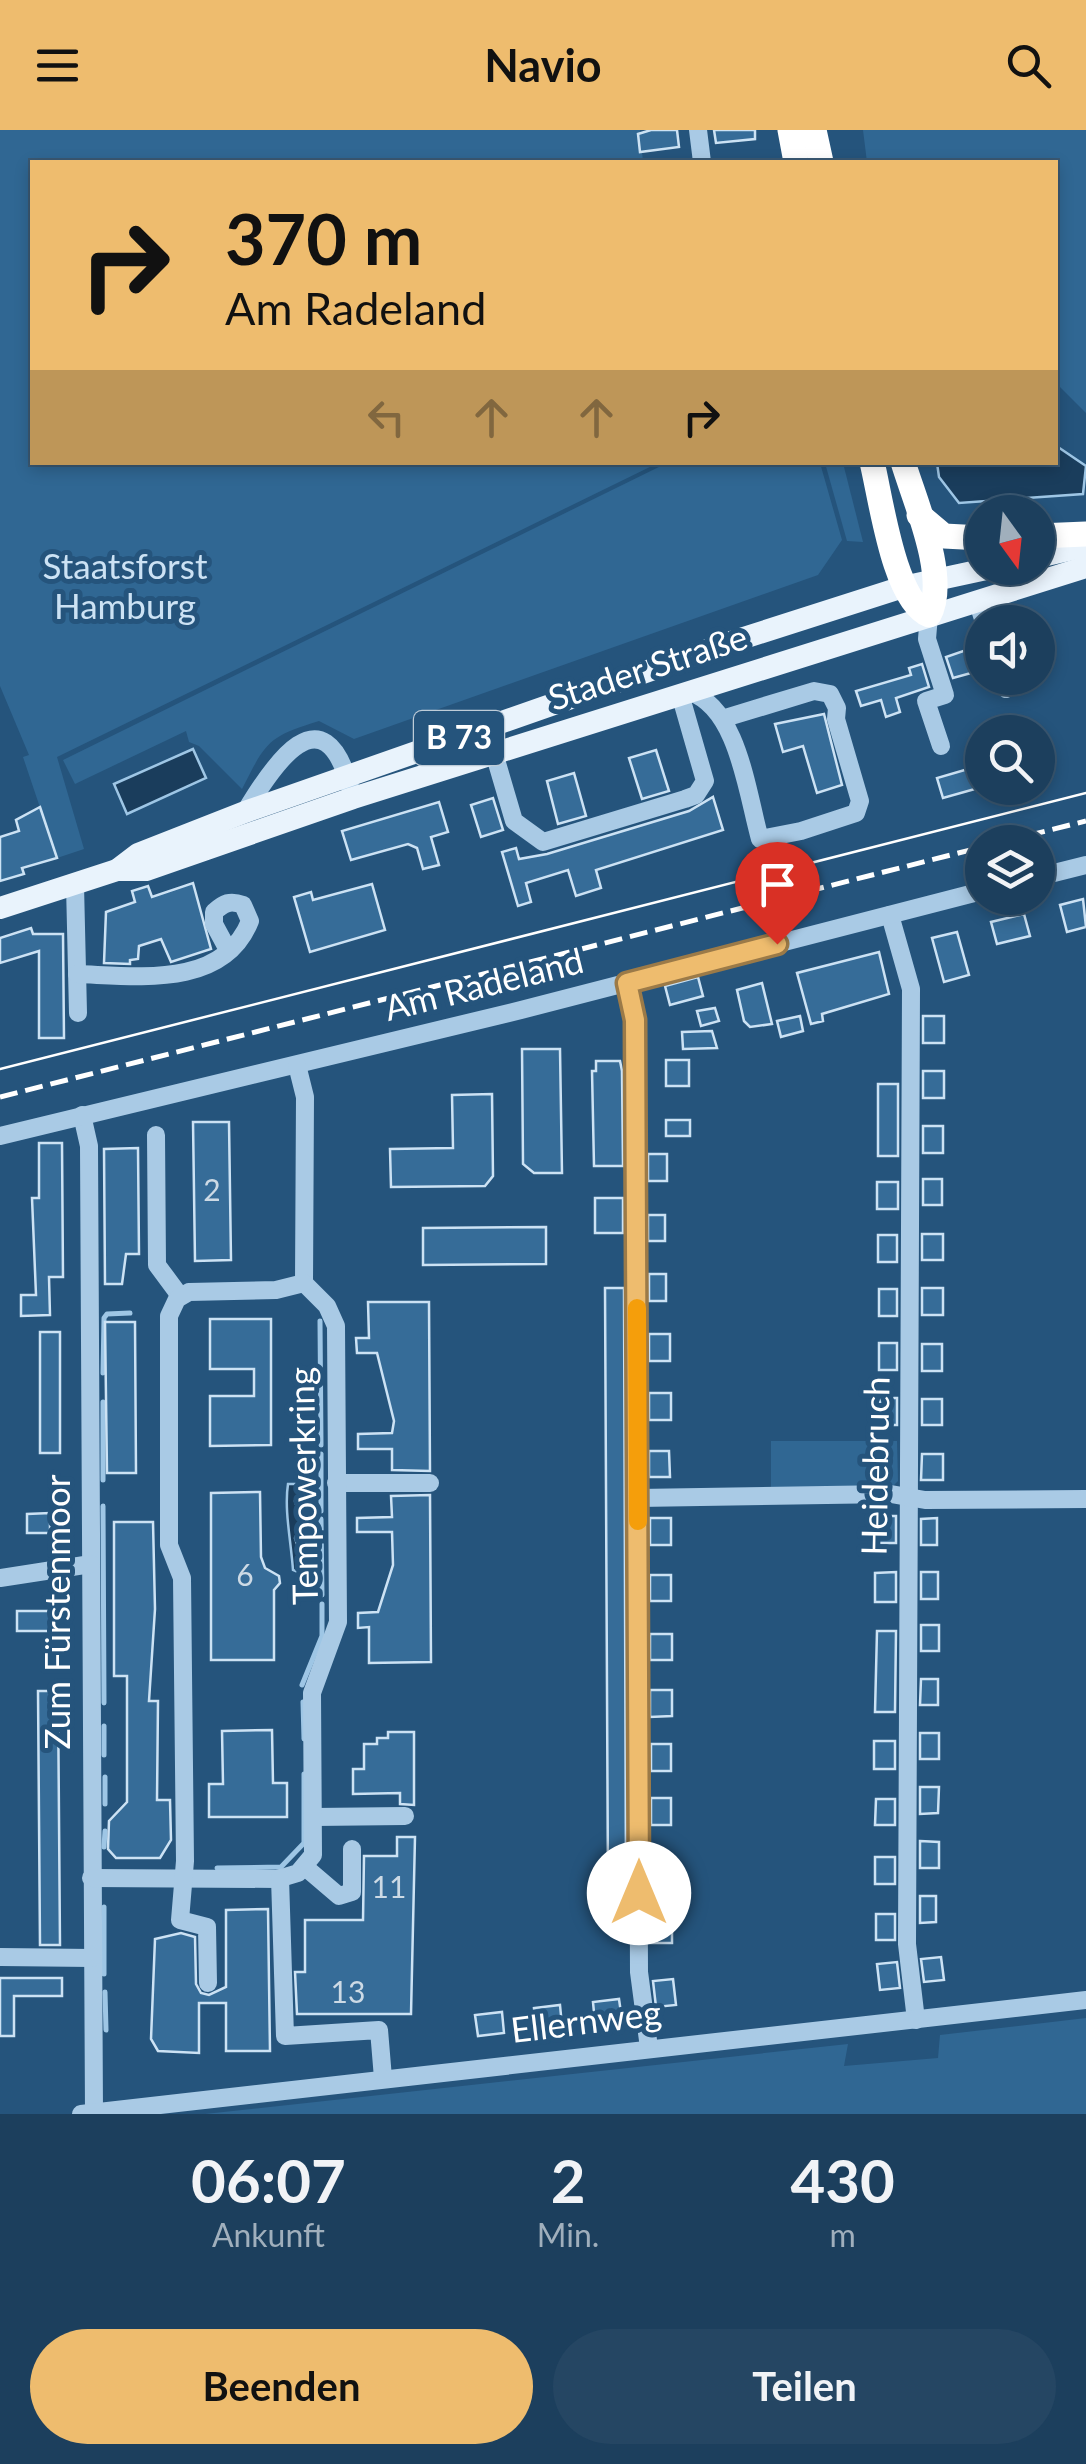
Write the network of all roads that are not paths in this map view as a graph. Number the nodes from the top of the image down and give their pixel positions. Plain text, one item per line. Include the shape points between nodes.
1 (698, 130) edge
2 (790, 130) edge
3 (814, 130) edge
4 (702, 160) edge
5 (796, 160) edge
6 (822, 160) edge
7 (873, 465) edge
8 (905, 465) edge
9 (919, 516) junction
10 (1086, 534) edge
11 (1055, 535) edge
12 (965, 537) edge
13 (1086, 546) edge
14 (1055, 553) edge
15 (1086, 568) edge
16 (965, 573) edge
17 (936, 579) junction
18 (903, 587) junction
19 (998, 605) edge
20 (965, 613) edge
21 (929, 615) junction
22 (736, 677) junction
23 (950, 678) dead end
24 (685, 693) junction
25 (730, 716) junction
26 (940, 746) dead end
27 (494, 753) junction
28 (350, 787) junction
29 (245, 812) junction
30 (1086, 865) edge
31 (117, 870) junction
32 (1055, 873) edge
33 (75, 884) junction
34 (965, 895) edge
35 (0, 908) edge
36 (890, 915) junction
37 (228, 950) dead end
38 (77, 974) junction
39 (627, 983) junction
40 (78, 1013) dead end
41 (298, 1065) junction
42 (82, 1115) junction
43 (156, 1135) dead end
44 (0, 1136) edge
45 (304, 1282) junction
46 (180, 1296) junction
47 (336, 1483) junction
48 (430, 1483) dead end
49 (908, 1496) junction
50 (638, 1498) junction
51 (1086, 1498) edge
52 (91, 1564) junction
53 (0, 1578) edge
54 (314, 1816) junction
55 (405, 1816) dead end
56 (352, 1849) dead end
57 (305, 1867) junction
58 (91, 1878) junction
59 (184, 1878) junction
60 (280, 1878) junction
61 (0, 1958) edge
62 (92, 1958) junction
63 (208, 1983) dead end
64 (1086, 2000) edge
65 (916, 2020) junction
66 (649, 2048) junction
67 (382, 2078) junction
68 (90, 2113) edge

1 - 4 street
2 - 5 highway
3 - 6 highway
7 - 18 highway
8 - 9 highway
9 - 12 highway via 944,536
9 - 17 highway
10 - 11 highway
13 - 14 main road
15 - 19 main road, Stader Straße / B 73
16 - 17 main road, Stader Straße / B 73
17 - 18 main road, Stader Straße / B 73
17 - 21 highway
18 - 21 highway via 914,607
18 - 28 main road, Stader Straße / B 73 via 790,621
20 - 21 main road, Stader Straße / B 73
21 - 22 main road, Stader Straße / B 73
21 - 23 street
21 - 26 street via 927,639 945,695 926,701
22 - 24 main road, Stader Straße / B 73
22 - 25 street via 728,694
24 - 25 street
24 - 27 main road, Stader Straße / B 73
24 - 27 street via 705,781 696,795 668,804 543,842 514,821
25 - 25 street via 760,839 856,813 860,801 830,694 814,691
27 - 28 main road, Stader Straße / B 73
28 - 29 main road, Stader Straße / B 73
28 - 29 street via 332,744 315,740 274,765
28 - 31 main road, Stader Straße / B 73 via 146,870
29 - 31 main road, Stader Straße / B 73 via 138,854
30 - 32 street
31 - 33 main road, Stader Straße / B 73
33 - 35 main road, Stader Straße / B 73
33 - 38 street
34 - 36 street, Am Radeland
36 - 39 street, Am Radeland
36 - 49 street, Heidebruch via 910,989
37 - 38 street via 211,967 173,974
38 - 40 street
39 - 41 street, Am Radeland
39 - 50 street via 635,1020
41 - 42 street, Am Radeland
41 - 45 street via 304,1097
42 - 44 street, Am Radeland
42 - 52 street, Zum Fürstenmoor via 89,1146
43 - 46 street via 157,1264
45 - 46 street
45 - 47 street, Tempowerkring via 336,1326
46 - 59 street via 170,1316 169,1545 182,1578
47 - 48 street
47 - 54 street, Tempowerkring via 338,1622 312,1693
49 - 50 street
49 - 51 street
49 - 65 street, Heidebruch via 907,1944
50 - 66 street via 639,1972
52 - 53 street
52 - 58 street, Zum Fürstenmoor
54 - 55 street
54 - 57 street, Tempowerkring via 314,1851
56 - 57 street via 352,1892 340,1896
57 - 60 street
58 - 59 street
58 - 62 street, Zum Fürstenmoor
59 - 60 street
59 - 63 street via 180,1920 207,1927
60 - 67 street via 285,2036 378,2030
61 - 62 street
62 - 68 street, Zum Fürstenmoor
64 - 65 street, Ellernweg
65 - 66 street, Ellernweg
66 - 67 street, Ellernweg
67 - 68 street, Ellernweg

